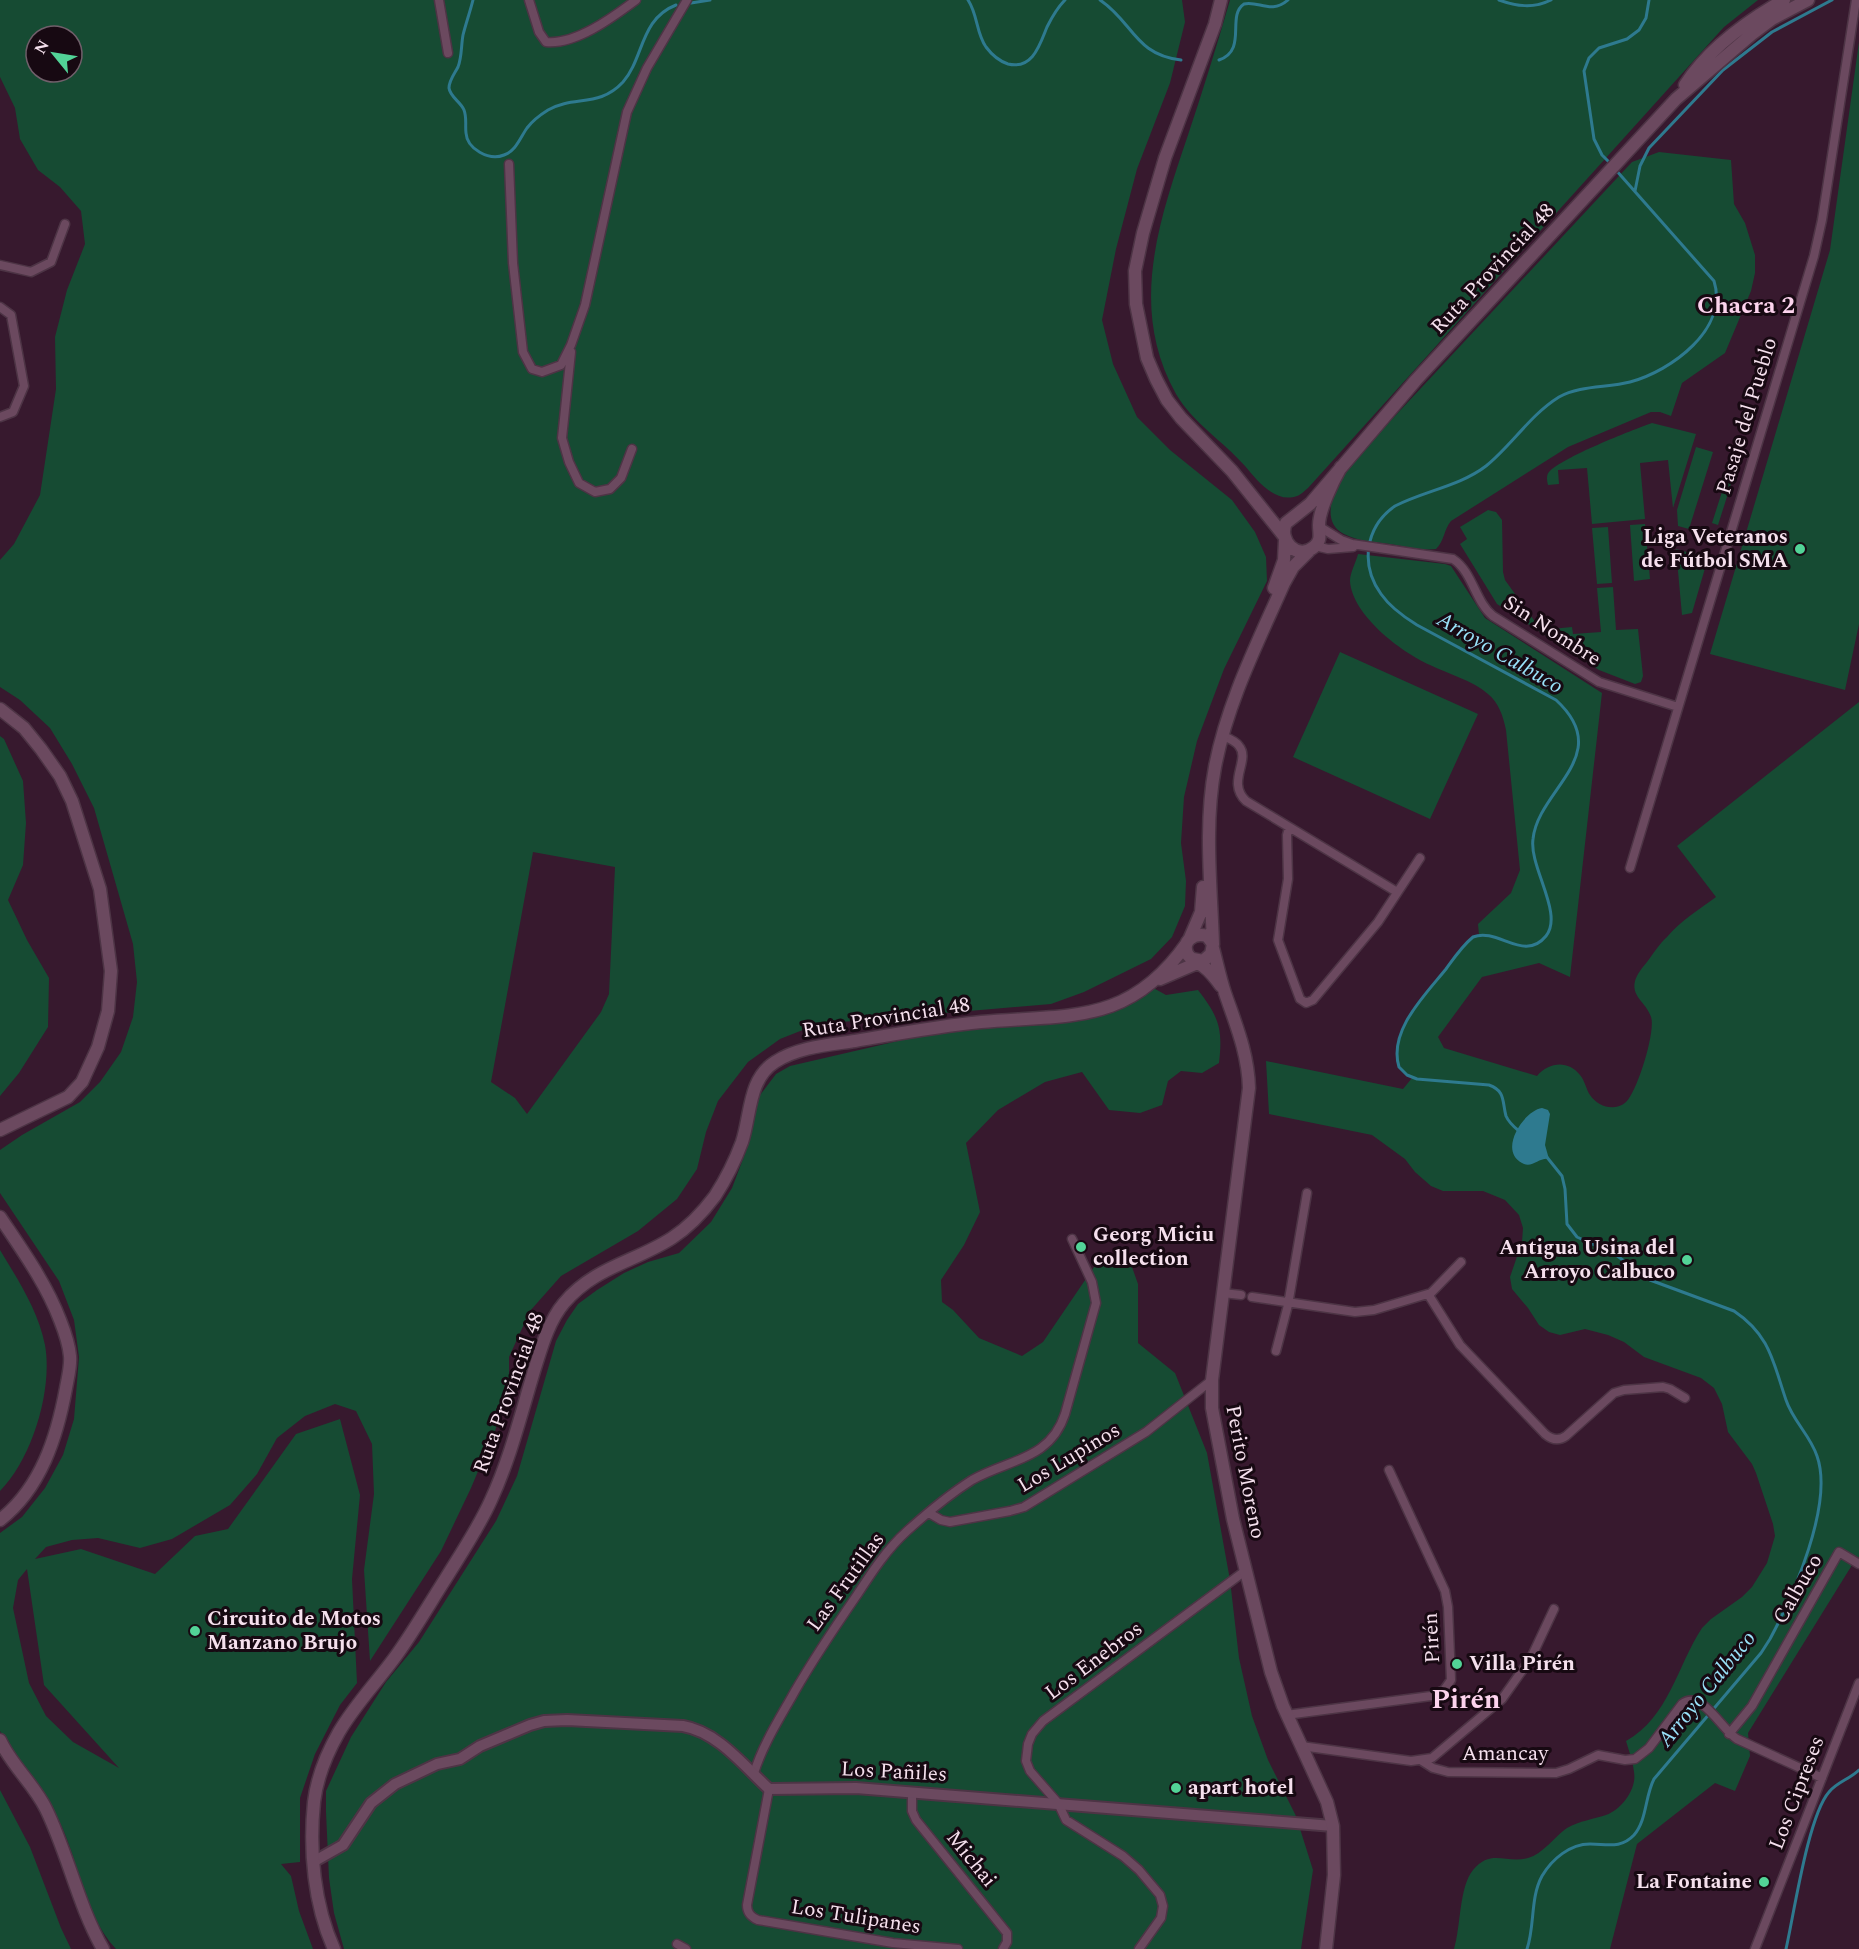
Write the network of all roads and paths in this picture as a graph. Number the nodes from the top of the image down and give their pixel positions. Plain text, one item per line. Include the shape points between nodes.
1 (439, 0) edge
2 (529, 0) edge
3 (636, 0) edge
4 (687, 0) edge
5 (1221, 0) edge
6 (1784, 0) edge
7 (1808, 0) edge
8 (1856, 0) edge
9 (448, 53) dead end
10 (1676, 99) junction
11 (509, 164) dead end
12 (65, 224) dead end
13 (0, 265) edge
14 (0, 307) edge
15 (571, 345) junction
16 (0, 417) edge
17 (632, 449) dead end
18 (1345, 463) junction
19 (1254, 498) junction
20 (1296, 515) junction
21 (1319, 526) junction
22 (1284, 538) junction
23 (1360, 546) junction
24 (1313, 547) junction
25 (1678, 707) junction
26 (0, 709) edge
27 (1219, 735) junction
28 (1286, 826) junction
29 (1420, 858) dead end
30 (1630, 868) dead end
31 (1398, 892) junction
32 (1188, 941) junction
33 (1213, 946) junction
34 (1199, 960) junction
35 (1148, 985) junction
36 (1225, 992) junction
37 (0, 1130) edge
38 (1307, 1193) dead end
39 (0, 1217) edge
40 (1072, 1239) dead end
41 (1461, 1262) dead end
42 (1223, 1293) junction
43 (1428, 1294) junction
44 (1241, 1295) dead end
45 (1252, 1297) dead end
46 (1289, 1302) junction
47 (1276, 1352) dead end
48 (1212, 1380) junction
49 (1685, 1398) dead end
50 (1389, 1470) dead end
51 (929, 1513) junction
52 (0, 1520) edge
53 (1859, 1564) edge
54 (1245, 1571) junction
55 (1554, 1610) dead end
56 (1859, 1683) edge
57 (1286, 1714) junction
58 (1729, 1734) junction
59 (0, 1740) edge
60 (1300, 1746) junction
61 (1422, 1761) junction
62 (754, 1773) junction
63 (1822, 1778) junction
64 (769, 1789) junction
65 (912, 1792) junction
66 (1058, 1803) junction
67 (1333, 1826) junction
68 (313, 1862) junction
69 (677, 1944) dead end
70 (894, 1946) edge
71 (1004, 1948) edge
72 (103, 1949) edge
73 (334, 1949) edge
74 (686, 1949) edge
75 (958, 1949) edge
76 (1139, 1949) edge
77 (1326, 1949) edge
78 (1755, 1949) edge

1 - 9 street
2 - 3 street via 539,32 546,42 554,43 596,29
4 - 15 street via 647,68 627,112 585,305
5 - 19 main road via 1162,166 1138,252 1135,294 1144,347 1161,389 1181,418
6 - 10 main road, Ruta Provincial 48 via 1718,47
7 - 10 main road, Ruta Provincial 48 via 1752,34
8 - 25 street, Pasaje del Pueblo via 1816,247
10 - 18 main road, Ruta Provincial 48 via 1416,380
11 - 15 street via 513,263 523,352 532,369 542,372 561,364
12 - 13 street via 51,262 31,272
14 - 16 street via 11,315 24,386 13,412
15 - 17 street via 562,438 579,483 595,492 610,489 621,478
18 - 20 main road, Ruta Provincial 48
18 - 21 main road, Ruta Provincial 48 via 1328,496
19 - 20 main road via 1277,513
19 - 22 main road
20 - 21 main road via 1310,516
20 - 22 main road, Ruta Provincial 48 via 1286,523
21 - 23 street, Sin Nombre
21 - 24 main road, Ruta Provincial 48 via 1319,539
22 - 24 main road via 1296,550
22 - 27 main road, Ruta Provincial 48 via 1282,567 1230,692
23 - 24 street, Sin Nombre
23 - 25 street, Sin Nombre via 1453,559 1493,616 1599,682
24 - 27 main road, Ruta Provincial 48 via 1293,567 1284,584
25 - 30 street, Pasaje del Pueblo
26 - 37 main road via 42,748 72,801 100,889 111,971 108,1011 82,1082 68,1097
27 - 28 street via 1238,744 1242,751 1237,783 1240,793 1250,804
27 - 32 main road, Ruta Provincial 48 via 1208,766 1204,806 1203,907
27 - 33 main road, Ruta Provincial 48 via 1209,816
28 - 31 street
28 - 31 street via 1288,884 1278,940 1304,1003 1313,1000
29 - 31 street
32 - 33 main road via 1200,934 1207,936
32 - 34 main road via 1187,952
32 - 35 main road, Ruta Provincial 48
33 - 34 main road via 1211,954
33 - 36 main road, Perito Moreno
34 - 35 main road, Ruta Provincial 48
34 - 36 main road, Perito Moreno
35 - 68 main road, Ruta Provincial 48 via 1120,1002 1086,1014 980,1022 804,1050 787,1055 762,1074 754,1089 735,1161 704,1210 672,1238 590,1279 555,1317 488,1506 407,1641 339,1732 324,1764 314,1801
36 - 42 main road, Perito Moreno via 1242,1041 1249,1088
38 - 46 street
39 - 52 main road via 36,1269 60,1320 70,1355 61,1418 50,1451 14,1510
40 - 51 street, Las Frutillas via 1095,1288 1096,1303 1059,1430 1040,1449 974,1480
41 - 43 street
42 - 44 street
42 - 48 main road, Perito Moreno
43 - 46 street via 1365,1312
43 - 49 street via 1460,1345 1550,1438 1563,1438 1619,1391 1663,1387
45 - 46 street
46 - 47 street
48 - 51 street, Los Lupinos via 1146,1432 1024,1507 950,1522
48 - 54 main road, Perito Moreno via 1212,1408
50 - 57 street, Pirén via 1445,1591 1451,1680 1436,1695
51 - 62 street, Las Frutillas via 887,1552 824,1642 764,1746
53 - 58 street, Calbuco via 1839,1552 1752,1706
54 - 57 main road, Perito Moreno
54 - 66 street, Los Enebros via 1039,1725 1028,1744 1026,1761 1033,1776
55 - 61 street via 1531,1658 1502,1699 1440,1752
56 - 63 street, Los Cipreses
57 - 60 main road, Perito Moreno
58 - 61 street, Amancay via 1695,1700 1685,1702 1645,1752 1630,1760 1598,1755 1569,1769 1549,1773 1448,1772
58 - 63 street, Amancay
59 - 72 main road via 46,1810 91,1928
60 - 61 street
60 - 67 main road, Perito Moreno via 1327,1802
62 - 64 street
62 - 68 street via 708,1735 683,1726 551,1720 530,1725 460,1759 403,1779 367,1809 343,1845
63 - 78 street, Los Cipreses
64 - 65 street, Los Pañiles
64 - 70 street, Los Tulipanes via 747,1905 749,1915 758,1920
65 - 66 street, Los Pañiles
65 - 71 street, Michai via 916,1820 1005,1930 1008,1938
66 - 67 street, Los Pañiles
66 - 76 street via 1069,1823 1123,1856 1160,1895 1161,1918
67 - 77 main road, Perito Moreno via 1334,1875
68 - 73 main road, Ruta Provincial 48
69 - 74 street
70 - 75 street, Los Tulipanes

